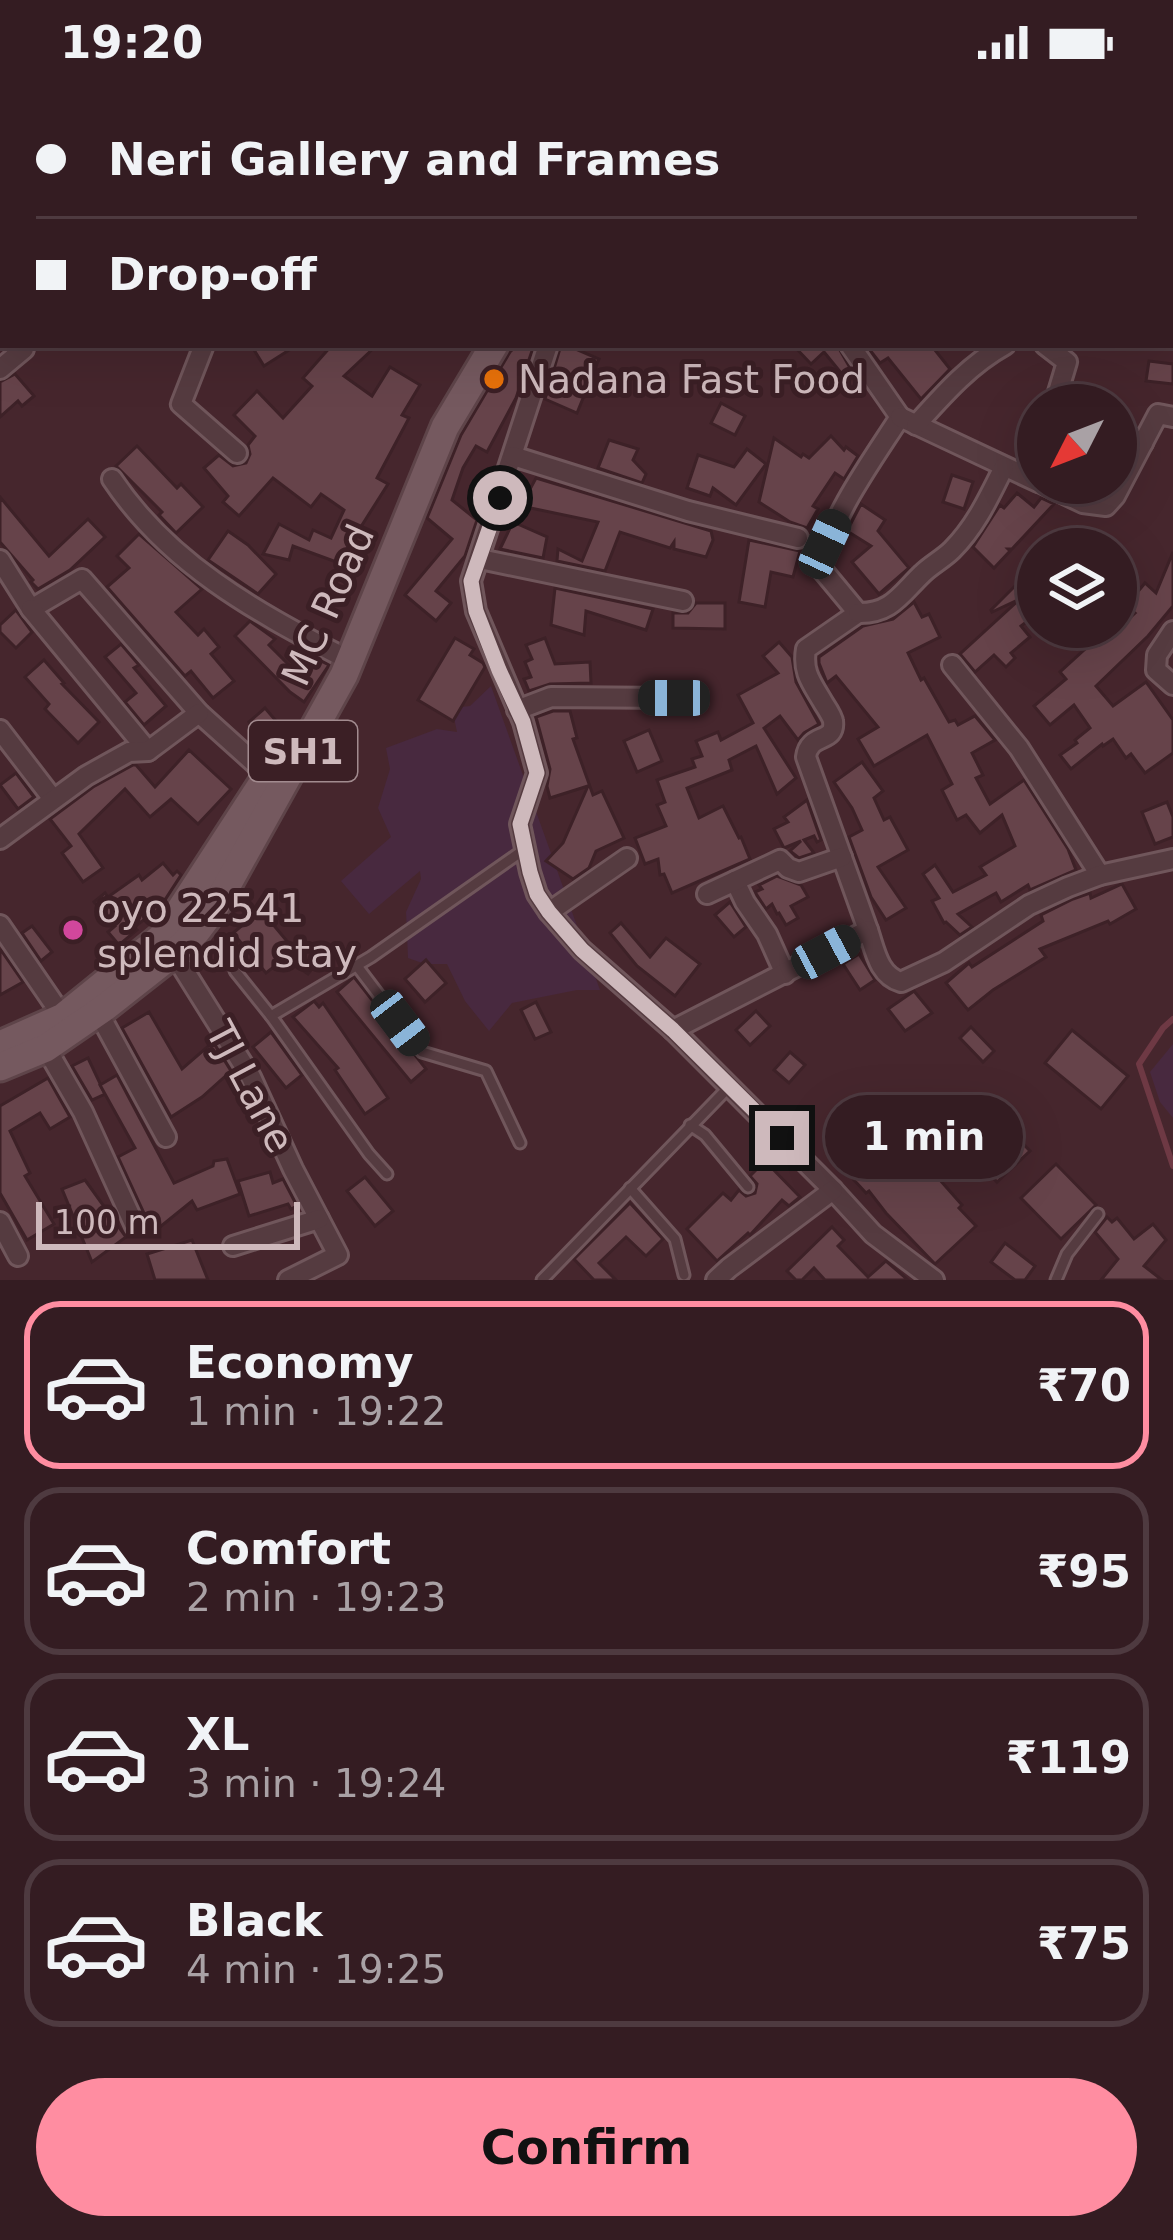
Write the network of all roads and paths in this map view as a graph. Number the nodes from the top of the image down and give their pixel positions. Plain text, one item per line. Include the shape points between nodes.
1 (203, 348) edge
2 (471, 348) edge
3 (492, 348) edge
4 (547, 348) edge
5 (852, 348) edge
6 (1000, 348) edge
7 (1049, 348) edge
8 (24, 349) dead end
9 (0, 369) edge
10 (1060, 384) edge
11 (1173, 417) edge
12 (908, 422) junction
13 (1137, 439) edge
14 (1143, 442) junction
15 (237, 453) dead end
16 (1137, 454) edge
17 (513, 457) junction
18 (1004, 467) junction
19 (1017, 473) edge
20 (112, 479) dead end
21 (798, 538) dead end
22 (480, 559) junction
23 (3, 571) edge
24 (683, 601) dead end
25 (32, 609) junction
26 (858, 613) junction
27 (1173, 631) edge
28 (339, 655) junction
29 (952, 664) dead end
30 (1173, 685) edge
31 (674, 698) dead end
32 (517, 710) junction
33 (199, 712) junction
34 (0, 730) edge
35 (148, 751) junction
36 (269, 776) junction
37 (53, 799) junction
38 (0, 839) edge
39 (525, 849) junction
40 (842, 857) junction
41 (627, 858) dead end
42 (1173, 859) edge
43 (1100, 875) junction
44 (735, 881) junction
45 (707, 893) dead end
46 (549, 912) junction
47 (0, 925) edge
48 (868, 930) junction
49 (168, 945) junction
50 (357, 966) junction
51 (235, 970) dead end
52 (785, 974) junction
53 (98, 1012) junction
54 (271, 1016) junction
55 (63, 1017) junction
56 (673, 1030) junction
57 (0, 1045) edge
58 (46, 1048) junction
59 (0, 1067) edge
60 (729, 1087) junction
61 (690, 1125) junction
62 (166, 1137) dead end
63 (520, 1143) dead end
64 (387, 1174) dead end
65 (748, 1187) dead end
66 (630, 1188) junction
67 (833, 1190) junction
68 (1098, 1214) dead end
69 (319, 1219) junction
70 (0, 1222) edge
71 (135, 1226) dead end
72 (233, 1246) dead end
73 (17, 1256) dead end
74 (554, 1268) junction
75 (684, 1275) dead end
76 (288, 1280) edge
77 (542, 1280) edge
78 (566, 1280) edge
79 (716, 1280) edge
80 (934, 1280) edge
81 (1056, 1280) edge

1 - 15 street via 182,404
2 - 28 main road, MC Road / SH1 via 448,385
3 - 49 main road, MC Road / SH1 via 446,427 344,675 215,908 197,931
4 - 17 street
5 - 12 street
6 - 12 street
7 - 10 street via 1067,362
8 - 9 street
11 - 14 street via 1158,414
12 - 18 street
12 - 26 street via 848,496 819,566
13 - 14 street
14 - 16 street
17 - 21 street
17 - 22 street
18 - 19 street
18 - 26 street via 952,551 902,597
20 - 28 street via 134,512 193,566
22 - 24 street
22 - 32 street via 471,581 476,611
23 - 25 street
25 - 33 street via 82,579
25 - 35 street
26 - 40 street via 806,649 803,667 834,720 806,757
27 - 30 street via 1156,670
28 - 36 main road, MC Road / SH1
29 - 43 street via 1019,748
31 - 32 street via 551,697
32 - 39 street via 537,773 520,824
33 - 35 street
33 - 36 street
34 - 37 street
35 - 37 street via 129,752
36 - 49 main road, MC Road / SH1
37 - 38 street
39 - 46 street
39 - 50 lane
40 - 44 street via 799,872 780,860
40 - 48 street
41 - 46 street
42 - 43 street
43 - 48 street via 1029,905 901,982 880,965
44 - 45 street
44 - 52 street
46 - 56 street
47 - 55 street
48 - 52 street
49 - 53 main road, MC Road / SH1
49 - 55 main road, MC Road / SH1
49 - 69 street, TJ Lane via 251,1077
50 - 54 lane
50 - 63 lane via 422,1052 486,1071
51 - 54 lane
52 - 56 street
53 - 58 main road, MC Road / SH1
53 - 62 street
54 - 64 lane
55 - 57 main road, MC Road / SH1
56 - 60 street
58 - 59 main road, MC Road / SH1
58 - 71 street
60 - 61 lane
60 - 67 street
61 - 65 lane
61 - 66 lane
66 - 74 lane
66 - 75 lane via 675,1239
67 - 79 street
67 - 80 street via 873,1234
68 - 81 lane
69 - 72 street
69 - 76 street, TJ Lane via 338,1255
70 - 73 street
74 - 77 lane
74 - 78 lane

